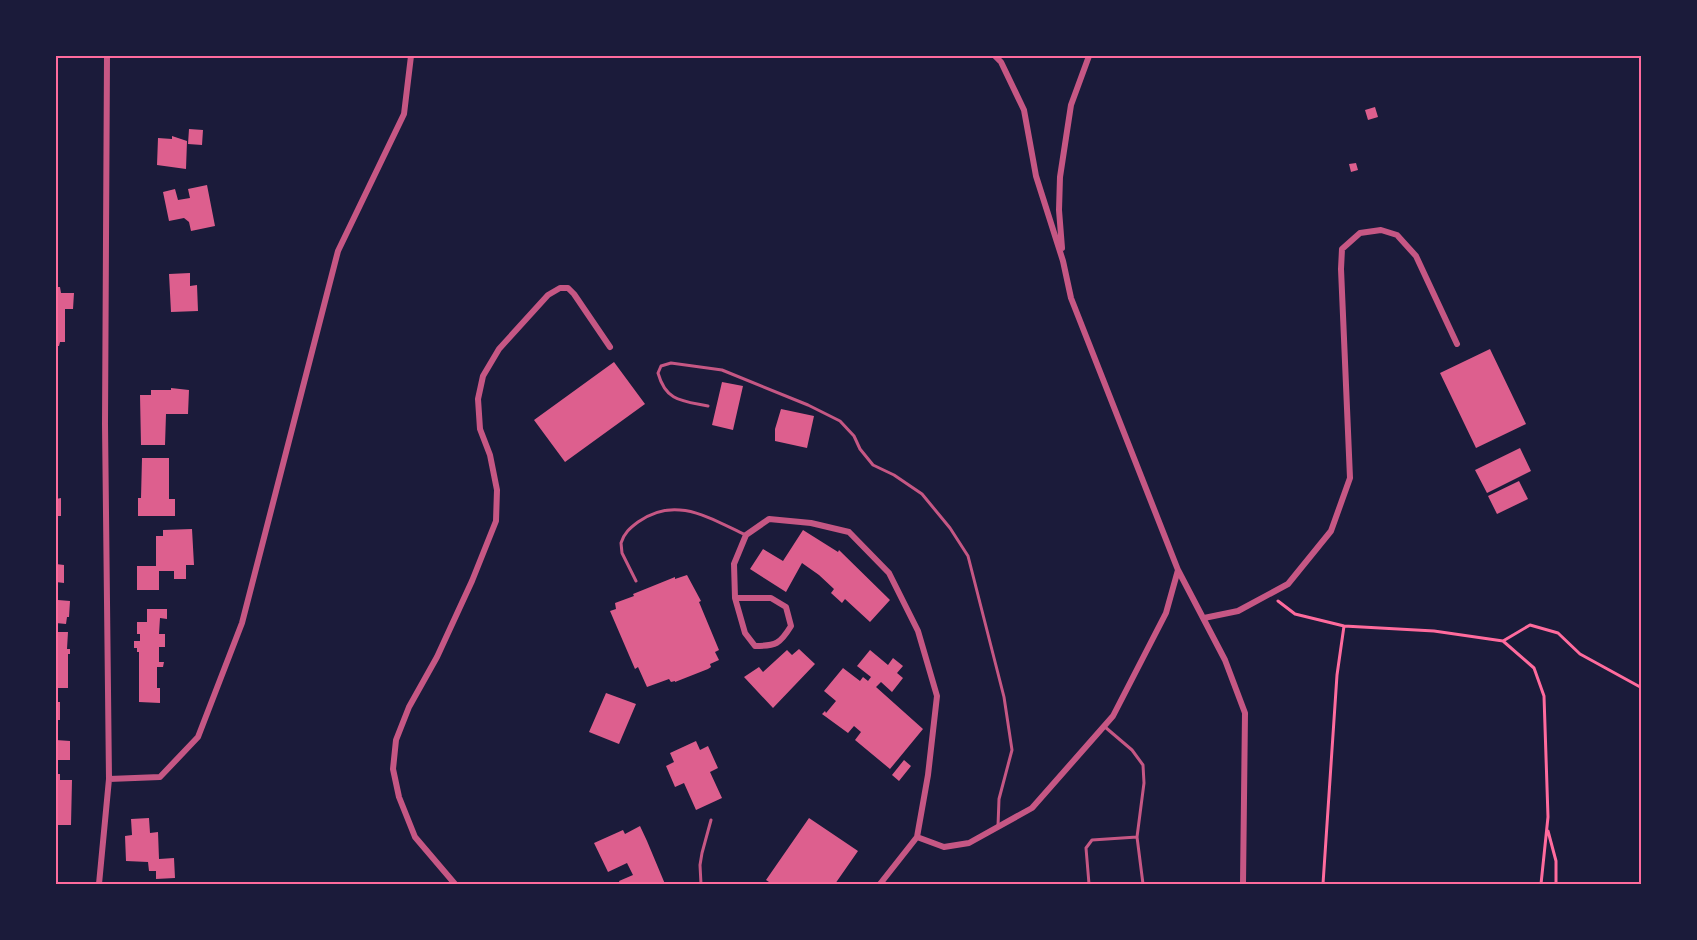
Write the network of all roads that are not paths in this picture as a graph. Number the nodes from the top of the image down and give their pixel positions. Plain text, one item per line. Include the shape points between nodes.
1 (107, 56) edge
2 (411, 56) edge
3 (1089, 56) edge
4 (998, 58) edge
5 (1063, 261) junction
6 (1457, 344) dead end
7 (610, 347) dead end
8 (708, 406) dead end
9 (746, 535) junction
10 (1178, 570) junction
11 (636, 581) dead end
12 (735, 598) junction
13 (1204, 618) junction
14 (1104, 726) junction
15 (109, 780) junction
16 (711, 820) dead end
17 (998, 828) junction
18 (917, 837) junction
19 (1137, 837) junction
20 (99, 885) edge
21 (455, 885) edge
22 (701, 885) edge
23 (880, 885) edge
24 (1089, 885) edge
25 (1143, 885) edge
26 (1243, 885) edge

1 - 15 street via 105,423
2 - 15 street via 404,114 338,250 242,623 198,736 160,777
3 - 5 street via 1071,105 1060,177
4 - 5 street via 1024,110 1036,176
5 - 10 street via 1071,298
6 - 13 street via 1416,256 1397,235 1381,230 1360,233 1342,249 1350,478 1331,531 1288,584 1239,612
7 - 21 street via 574,294 568,288 560,288 499,349 483,376 478,399 480,429 497,490 496,521 442,646 409,706 396,740 393,769 415,837
8 - 17 lane via 670,396 660,383 658,373 662,366 670,363 722,370 840,421 873,465 922,494 950,528 968,556 1004,697 1012,750 999,799
9 - 11 lane via 685,509 664,509 648,515 629,530 621,543
9 - 12 street via 734,564
9 - 18 street via 769,519 849,532 890,573 918,631 937,696
10 - 13 street
10 - 14 street via 1166,613 1113,716
12 - 12 street via 771,598 786,607 792,626 782,641 755,646 745,633
13 - 26 street via 1245,714
14 - 17 street via 1032,808
14 - 19 lane via 1143,765
15 - 20 street
16 - 22 lane via 702,853
17 - 18 street via 969,843 944,847
18 - 23 street
19 - 24 lane via 1092,840 1086,848
19 - 25 lane

